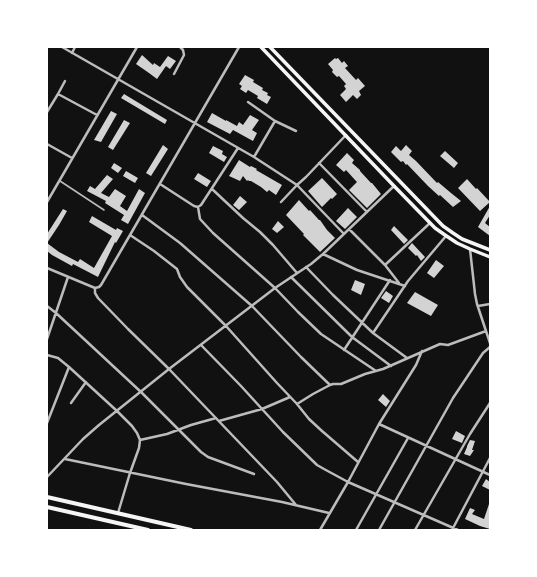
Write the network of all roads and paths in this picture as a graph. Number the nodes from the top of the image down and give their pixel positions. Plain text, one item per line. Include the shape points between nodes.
1 (62, 47) edge
2 (75, 47) edge
3 (137, 47) edge
4 (180, 47) edge
5 (239, 47) edge
6 (261, 47) edge
7 (270, 47) edge
8 (72, 53) junction
9 (174, 74) dead end
10 (118, 79) junction
11 (65, 81) dead end
12 (58, 94) junction
13 (248, 102) dead end
14 (47, 112) edge
15 (98, 115) junction
16 (275, 121) junction
17 (194, 123) junction
18 (296, 131) dead end
19 (346, 135) junction
20 (47, 144) edge
21 (238, 148) junction
22 (254, 157) junction
23 (72, 158) junction
24 (319, 163) junction
25 (60, 180) junction
26 (160, 184) junction
27 (297, 184) junction
28 (394, 186) junction
29 (212, 189) junction
30 (47, 202) edge
31 (281, 202) dead end
32 (198, 207) junction
33 (104, 210) dead end
34 (368, 212) junction
35 (142, 215) junction
36 (431, 223) junction
37 (349, 229) junction
38 (344, 234) junction
39 (130, 235) junction
40 (446, 236) junction
41 (470, 249) junction
42 (490, 250) edge
43 (323, 254) junction
44 (490, 257) edge
45 (385, 265) junction
46 (306, 267) junction
47 (47, 268) edge
48 (297, 273) junction
49 (68, 277) junction
50 (291, 277) junction
51 (390, 280) junction
52 (399, 284) junction
53 (405, 286) junction
54 (95, 288) junction
55 (275, 288) junction
56 (490, 304) edge
57 (47, 306) edge
58 (252, 306) junction
59 (478, 306) junction
60 (56, 313) junction
61 (362, 323) junction
62 (226, 326) junction
63 (486, 331) junction
64 (373, 333) junction
65 (352, 337) junction
66 (47, 339) edge
67 (490, 343) edge
68 (201, 345) junction
69 (490, 347) edge
70 (344, 350) junction
71 (422, 351) junction
72 (47, 355) edge
73 (407, 358) junction
74 (391, 366) junction
75 (69, 367) junction
76 (169, 369) junction
77 (376, 371) junction
78 (86, 382) junction
79 (330, 385) junction
80 (141, 392) junction
81 (290, 397) junction
82 (71, 403) dead end
83 (490, 403) edge
84 (298, 404) junction
85 (262, 409) junction
86 (117, 411) junction
87 (217, 420) junction
88 (47, 423) edge
89 (379, 424) junction
90 (178, 430) junction
91 (408, 438) junction
92 (140, 440) junction
93 (426, 445) junction
94 (65, 458) junction
95 (490, 458) edge
96 (455, 459) junction
97 (358, 462) junction
98 (483, 471) junction
99 (130, 473) junction
100 (254, 474) dead end
101 (490, 475) edge
102 (47, 477) edge
103 (348, 482) junction
104 (376, 494) junction
105 (47, 497) edge
106 (395, 502) junction
107 (296, 505) junction
108 (47, 507) edge
109 (118, 513) junction
110 (329, 513) junction
111 (423, 514) junction
112 (453, 529) edge
113 (148, 530) edge
114 (191, 530) edge
115 (320, 530) edge
116 (356, 530) edge
117 (379, 530) edge
118 (415, 530) edge
119 (458, 530) edge

1 - 8 street
2 - 8 street
3 - 10 street
4 - 9 street via 184,55
5 - 17 street
6 - 19 main road
7 - 42 main road via 443,226 462,239
8 - 10 street
10 - 15 street
10 - 17 street
11 - 12 street
12 - 14 street
12 - 15 street
13 - 16 street
15 - 23 street
16 - 18 street
16 - 22 street
17 - 21 street
17 - 26 street
19 - 24 street
19 - 28 main road
20 - 23 street
21 - 22 street
21 - 29 street
22 - 27 street
23 - 25 street
24 - 27 street
24 - 34 street
25 - 30 street
25 - 33 lane
26 - 32 street
26 - 35 street
27 - 31 street
27 - 38 street
28 - 34 street
28 - 36 main road
29 - 32 street
29 - 48 street via 260,232
32 - 55 street via 200,220
34 - 37 street
35 - 39 street
35 - 58 street
36 - 40 main road
36 - 45 street
37 - 38 street
37 - 45 street
38 - 43 street
39 - 54 street via 101,285
39 - 62 street via 177,269 187,287
40 - 41 main road
40 - 53 street
41 - 44 main road
41 - 59 street
43 - 46 street
43 - 51 street via 357,270
45 - 52 street
46 - 48 street
46 - 61 street
47 - 49 street
48 - 50 street
49 - 54 street
49 - 60 street
50 - 55 street
50 - 65 street
51 - 52 street
51 - 61 street
52 - 53 street
53 - 64 street
54 - 76 street via 98,298
55 - 58 street
55 - 70 street via 321,334
56 - 59 street
57 - 60 street
58 - 62 street
58 - 79 street
59 - 63 street
60 - 66 street
60 - 80 street
61 - 64 street
61 - 65 street
62 - 68 street
62 - 81 street
63 - 67 street
63 - 71 street via 448,345 440,344
64 - 73 street
65 - 70 street
65 - 74 street
68 - 76 street
68 - 85 street
69 - 93 street via 483,353 453,398
70 - 77 street
71 - 73 street
71 - 89 street
72 - 75 street via 58,358
73 - 74 street
74 - 77 street
75 - 78 street
75 - 88 street
76 - 80 street
76 - 87 street
77 - 79 street via 341,384
78 - 82 street
78 - 86 street
79 - 84 street
80 - 86 street
80 - 90 street
81 - 84 street
81 - 85 street
83 - 96 street
84 - 97 street via 309,419
85 - 87 street
85 - 103 street via 317,465
86 - 92 street via 132,426
86 - 94 street via 83,439
87 - 90 street
87 - 107 street
89 - 91 street
89 - 97 street
90 - 92 street
90 - 100 street via 208,457
91 - 93 street
91 - 104 street
92 - 99 street
93 - 96 street
93 - 106 street
94 - 99 street
94 - 102 street
95 - 98 street
96 - 98 street
96 - 111 street
97 - 103 street
98 - 101 street
98 - 112 street
99 - 107 street
99 - 109 street
103 - 104 street
103 - 110 street
104 - 106 street
104 - 116 street
105 - 109 highway
106 - 111 street
106 - 117 street
107 - 110 street
108 - 113 highway
109 - 114 highway
110 - 115 street
111 - 112 street
111 - 118 street
112 - 119 street

